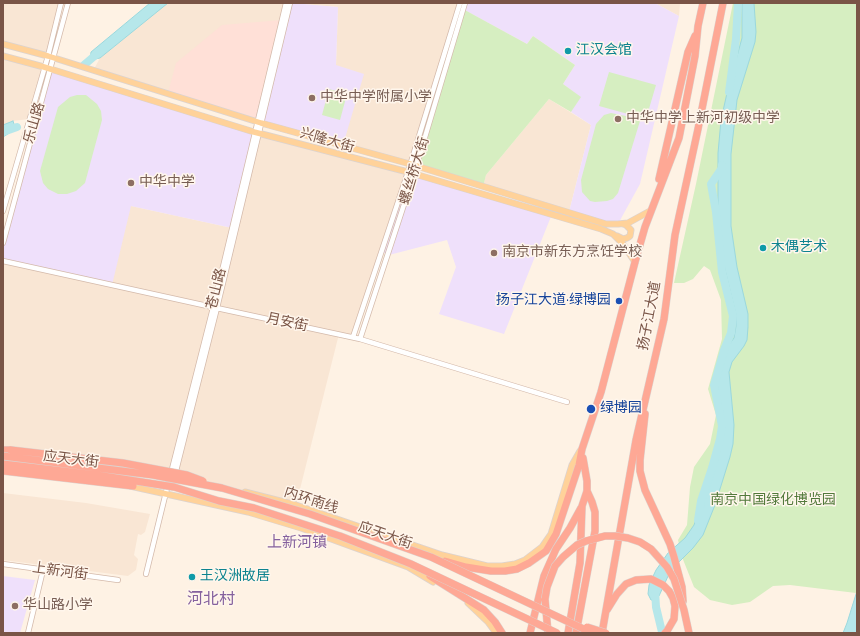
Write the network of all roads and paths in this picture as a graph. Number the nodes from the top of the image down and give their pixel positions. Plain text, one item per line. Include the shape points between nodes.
1 (61, 3) edge
2 (68, 3) edge
3 (286, 3) edge
4 (290, 3) edge
5 (460, 3) edge
6 (465, 3) edge
7 (703, 3) edge
8 (723, 3) edge
9 (3, 44) edge
10 (3, 56) edge
11 (51, 58) junction
12 (47, 69) junction
13 (259, 122) junction
14 (257, 132) junction
15 (410, 164) junction
16 (417, 166) junction
17 (408, 172) junction
18 (414, 174) junction
19 (5, 197) edge
20 (3, 211) edge
21 (650, 211) junction
22 (622, 224) junction
23 (613, 234) junction
24 (3, 243) edge
25 (3, 261) edge
26 (634, 262) junction
27 (215, 308) junction
28 (353, 337) junction
29 (360, 339) junction
30 (645, 398) junction
31 (567, 402) dead end
32 (582, 449) junction
33 (6, 451) edge
34 (3, 456) edge
35 (3, 468) edge
36 (173, 475) junction
37 (222, 488) junction
38 (587, 491) junction
39 (168, 493) junction
40 (582, 506) junction
41 (431, 557) junction
42 (3, 564) edge
43 (411, 564) junction
44 (43, 570) junction
45 (146, 574) dead end
46 (118, 580) dead end
47 (684, 610) junction
48 (606, 612) junction
49 (562, 619) junction
50 (531, 631) edge
51 (28, 633) edge
52 (496, 633) edge
53 (502, 633) edge
54 (548, 633) edge
55 (557, 633) edge
56 (568, 633) edge
57 (576, 633) edge
58 (592, 633) edge
59 (602, 633) edge
60 (606, 633) edge
61 (665, 633) edge
62 (689, 633) edge

1 - 11 street, 乐山路
2 - 11 street, 乐山路
3 - 13 street, 苍山路
4 - 13 street, 苍山路
5 - 15 street, 螺丝桥大街
6 - 16 street, 螺丝桥大街
7 - 21 highway, 扬子江大道 via 688,52
8 - 30 highway, 扬子江大道 via 675,235 664,319
9 - 11 main road, 兴隆大街
10 - 12 main road, 兴隆大街
11 - 12 street, 乐山路
11 - 13 main road, 兴隆大街
12 - 14 main road, 兴隆大街
12 - 19 street, 乐山路
12 - 24 street, 乐山路
13 - 14 street, 苍山路
13 - 15 main road, 兴隆大街
14 - 17 main road, 兴隆大街
14 - 27 street, 苍山路
15 - 16 main road, 兴隆大街
15 - 17 street, 螺丝桥大街
16 - 18 street, 螺丝桥大街
16 - 22 main road, 兴隆大街 via 606,224
17 - 18 main road, 兴隆大街
17 - 28 street, 螺丝桥大街
18 - 23 main road, 兴隆大街
18 - 29 street, 螺丝桥大街
19 - 20 street, 乐山路
21 - 22 main road, 兴隆大街
21 - 26 highway, 扬子江大道
22 - 23 main road, 兴隆大街 via 631,230 630,236 623,239
23 - 26 main road
25 - 27 street, 月安街
26 - 32 highway, 扬子江大道 via 598,401
27 - 28 street, 月安街
27 - 36 street, 苍山路
28 - 29 street, 月安街
29 - 31 street, 月安街
30 - 47 highway, bridge via 640,470 645,490 670,544 682,587
30 - 48 highway, 扬子江大道
32 - 36 main road, 应天大街 via 572,465 551,534 542,547 525,560 502,566 463,561 296,505
32 - 38 highway
32 - 41 highway, 扬子江大道, bridge via 556,534 546,551 538,557 517,569 505,571 466,567
33 - 36 main road, 应天大街
33 - 37 highway, bridge via 123,463 187,475
34 - 37 highway, 内环南线, bridge via 153,475
35 - 39 main road, 应天大街 via 97,479
35 - 43 highway, 内环南线, bridge via 150,487 254,508 340,536
36 - 39 street, 苍山路
37 - 41 highway, 内环南线, bridge via 310,514
38 - 40 highway
38 - 57 highway via 595,512 595,531
39 - 45 street, 苍山路
39 - 52 main road, 应天大街 via 286,523 408,567 472,607
40 - 50 highway via 544,576
40 - 56 highway via 580,563
41 - 49 highway, 内环南线, bridge
42 - 44 street, 上新河街
43 - 53 highway, bridge via 484,610
43 - 55 highway, 内环南线, bridge
44 - 46 street, 上新河街
44 - 51 street
47 - 54 highway, bridge via 674,579 659,556 651,549 640,542 616,536 596,538 570,550 556,566 546,587
47 - 62 highway, bridge
48 - 59 highway, 扬子江大道
48 - 61 highway via 626,584 636,580 652,579 663,585 672,595 676,610 672,623
49 - 58 highway, 内环南线, bridge
49 - 60 highway, bridge

